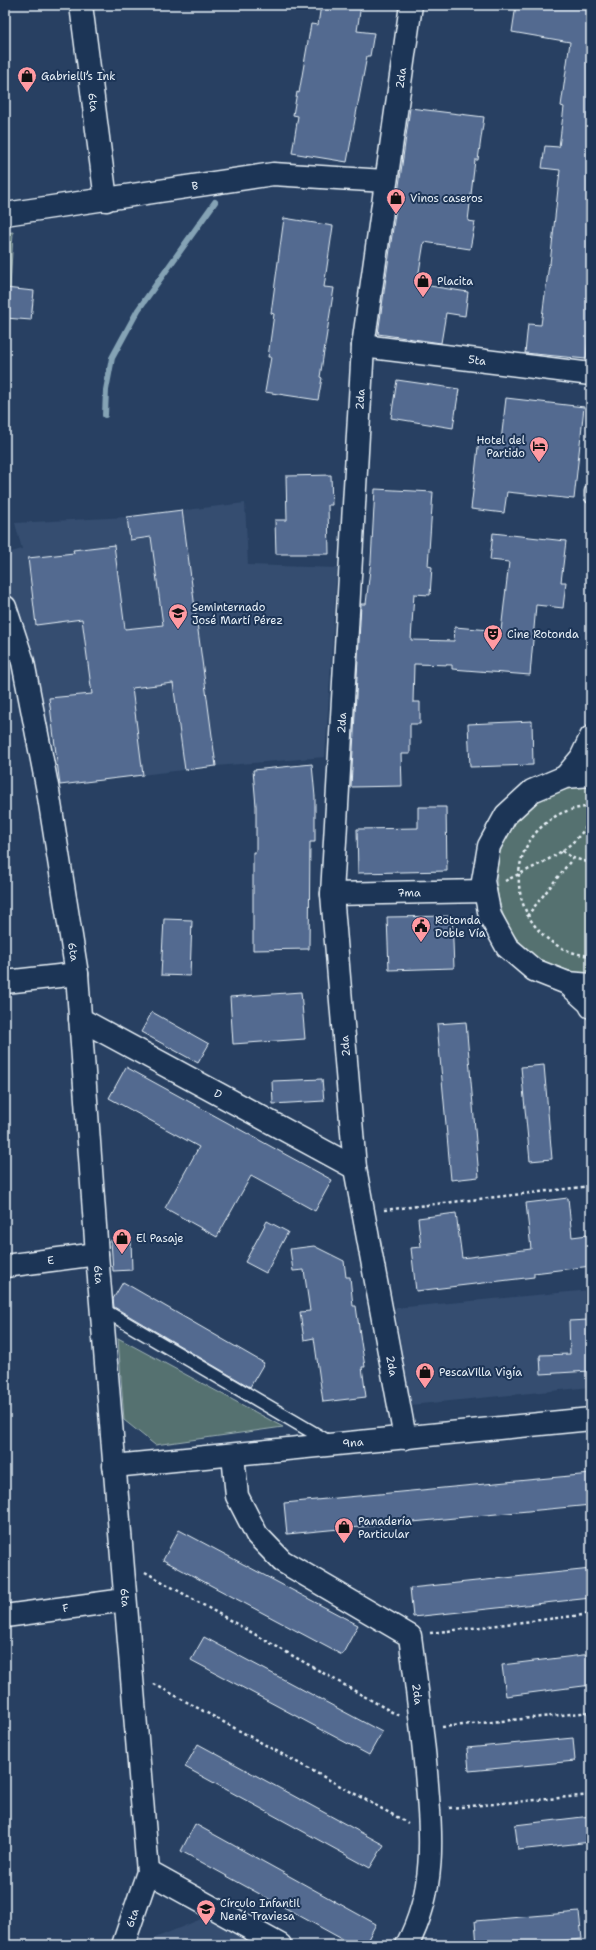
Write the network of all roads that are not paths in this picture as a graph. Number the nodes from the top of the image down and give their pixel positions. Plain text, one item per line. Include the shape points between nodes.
1 (81, 5) edge
2 (411, 5) edge
3 (385, 181) junction
4 (106, 200) junction
5 (5, 214) edge
6 (363, 346) junction
7 (591, 374) edge
8 (591, 491) edge
9 (591, 497) edge
10 (5, 607) edge
11 (14, 663) edge
12 (591, 737) edge
13 (591, 776) edge
14 (565, 777) junction
15 (485, 891) junction
16 (332, 894) junction
17 (77, 974) junction
18 (5, 982) edge
19 (567, 983) junction
20 (591, 985) edge
21 (591, 1007) edge
22 (80, 1019) junction
23 (356, 1168) junction
24 (97, 1254) junction
25 (5, 1266) edge
26 (102, 1309) junction
27 (591, 1420) edge
28 (405, 1438) junction
29 (334, 1444) junction
30 (233, 1455) junction
31 (114, 1466) junction
32 (125, 1600) junction
33 (5, 1616) edge
34 (148, 1872) junction
35 (123, 1945) edge
36 (280, 1945) edge
37 (407, 1945) edge

1 - 4 street, 6ta
2 - 3 street, 2da
3 - 4 street, B via 273,174
3 - 6 street, 2da
4 - 5 street, B
6 - 7 street, 5ta
6 - 16 street, 2da
8 - 9 lane
10 - 11 street, 6ta
11 - 17 street, 6ta via 48,791
12 - 14 street via 581,758
13 - 14 street
14 - 15 street via 532,791 506,815 489,846
15 - 16 street, 7ma
15 - 19 street via 490,916 507,947 534,970
16 - 23 street, 2da
17 - 18 street
17 - 22 street, 6ta
19 - 20 street
19 - 21 street
22 - 23 street, D
22 - 24 street, 6ta
23 - 28 street, 2da
24 - 25 street, E
24 - 26 street, 6ta
26 - 29 lane
26 - 31 street, 6ta
27 - 28 street, 9na
28 - 29 street, 9na
29 - 30 street, 9na
30 - 31 street, 9na
30 - 37 street, 2da via 237,1496 258,1535 282,1561 410,1636 422,1729 431,1835 430,1869 416,1927
31 - 32 street, 6ta
32 - 33 street, F
32 - 34 street, 6ta
34 - 35 street, 6ta
34 - 36 street

